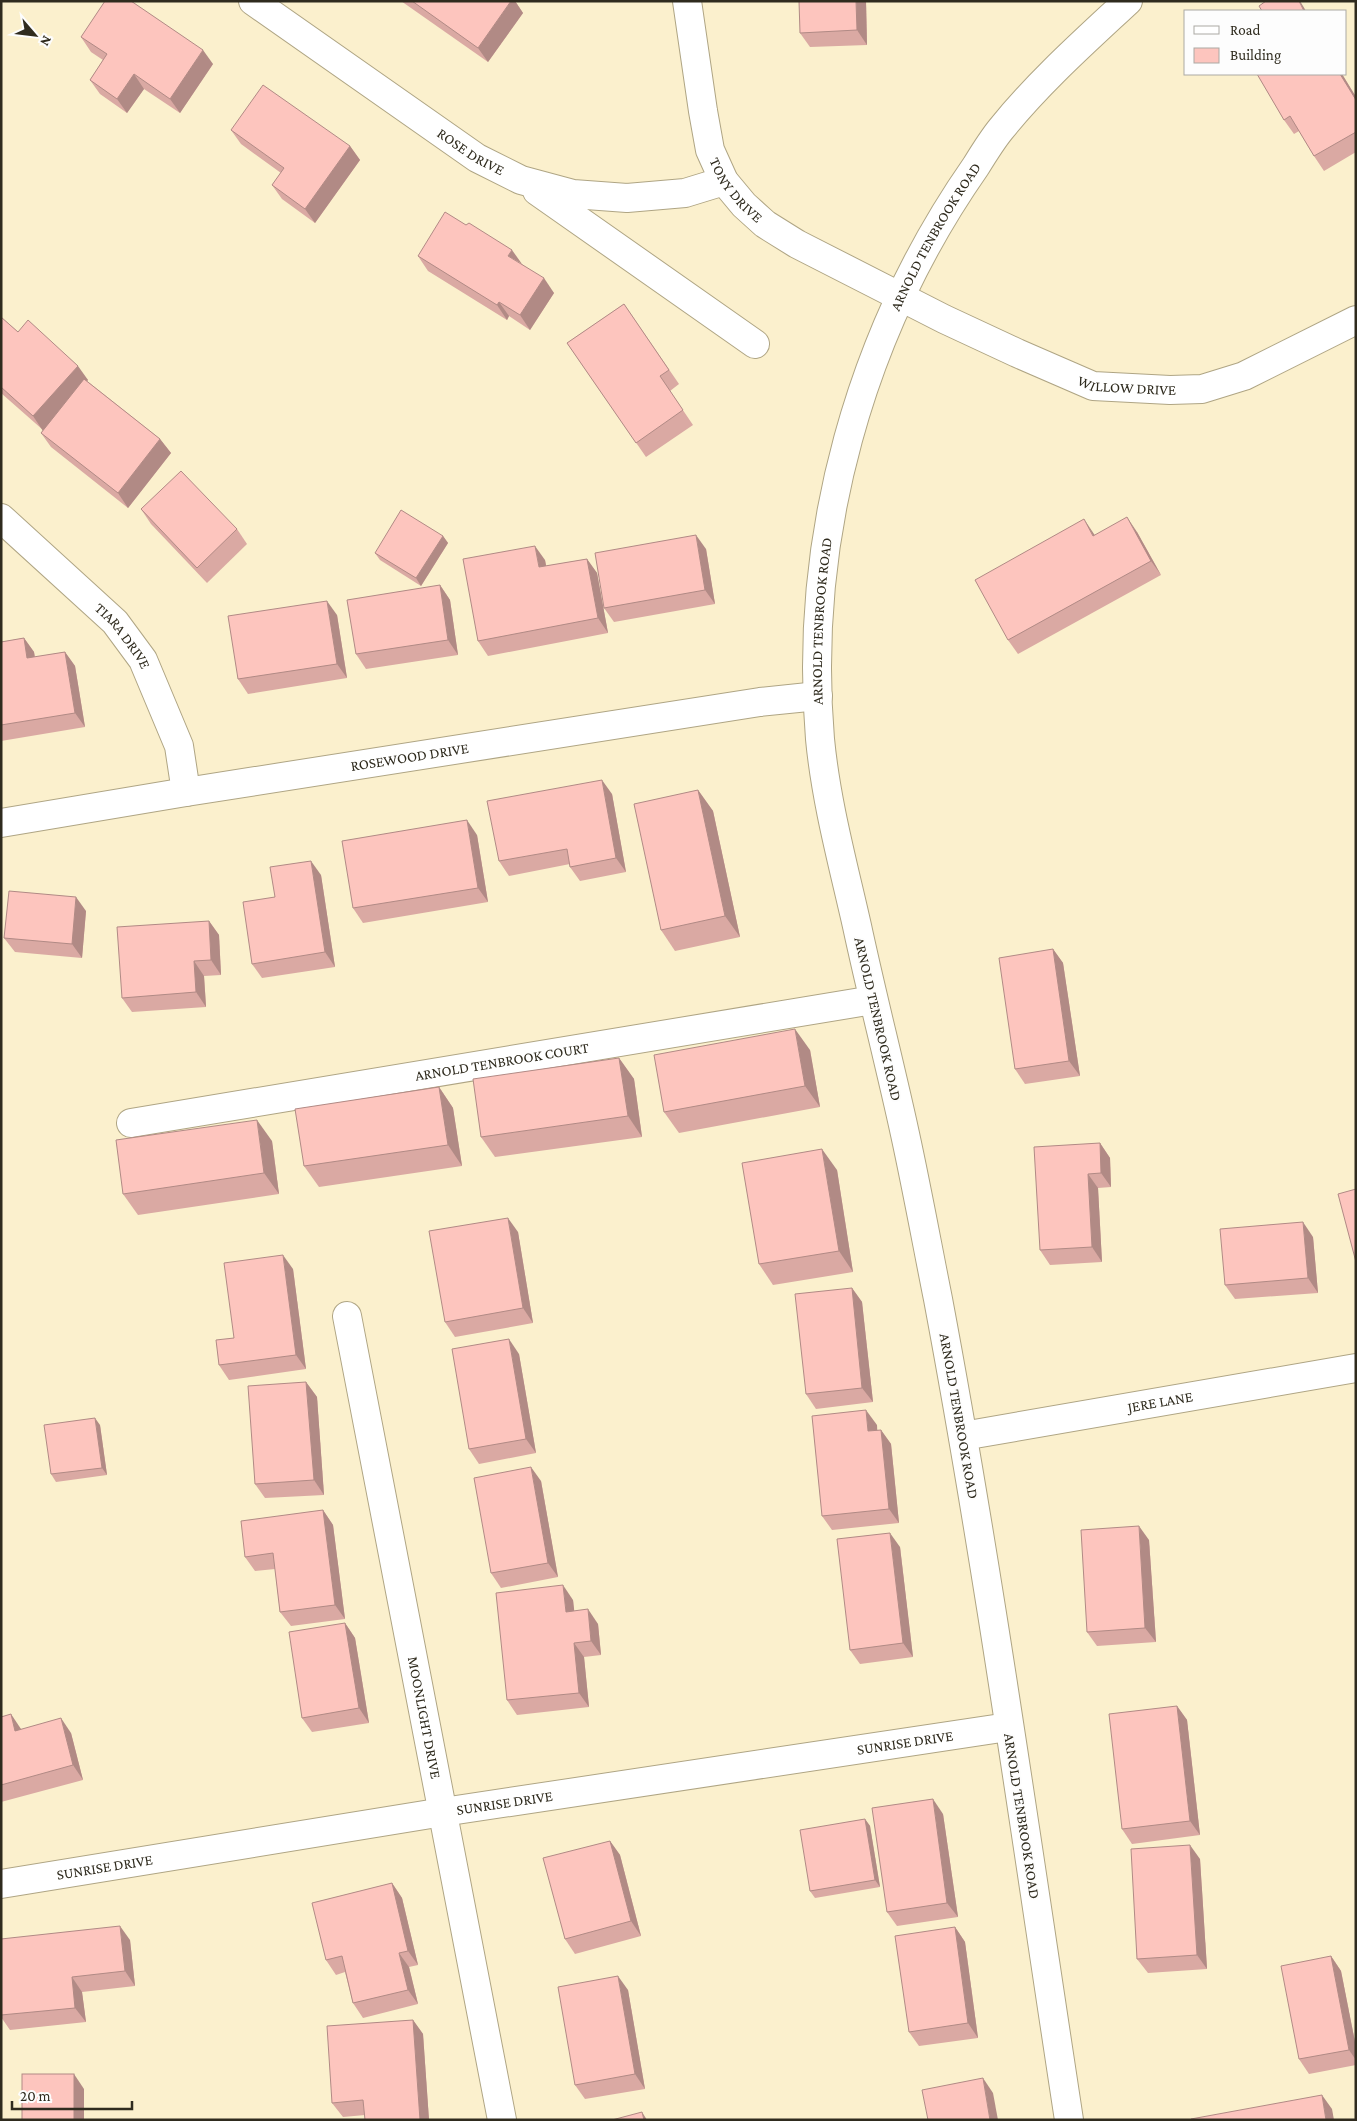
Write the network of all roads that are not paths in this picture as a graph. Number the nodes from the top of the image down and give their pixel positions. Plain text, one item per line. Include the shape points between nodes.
1 (252, 1) edge
2 (687, 1) edge
3 (1128, 1) edge
4 (521, 180) junction
5 (724, 181) junction
6 (900, 297) junction
7 (1356, 320) edge
8 (755, 344) dead end
9 (1, 518) edge
10 (818, 696) junction
11 (186, 792) junction
12 (1, 823) edge
13 (873, 1000) junction
14 (131, 1123) dead end
15 (346, 1316) dead end
16 (1356, 1368) edge
17 (964, 1436) junction
18 (1008, 1727) junction
19 (443, 1812) junction
20 (1, 1884) edge
21 (502, 2120) edge
22 (1069, 2120) edge

1 - 4 street, ROSE DRIVE via 477,158
2 - 5 street, TONY DRIVE via 710,150
3 - 6 street, ARNOLD TENBROOK ROAD via 1058,67 1001,129 953,198
4 - 5 street, ROSE DRIVE via 573,194 627,198 685,193
4 - 8 street
5 - 6 street, TONY DRIVE via 765,224 828,261
6 - 7 street, WILLOW DRIVE via 1093,386 1170,390 1202,389 1244,376
6 - 10 street, ARNOLD TENBROOK ROAD via 868,374 842,459 827,537 818,614
9 - 11 street, TIARA DRIVE via 115,622 143,660 179,746
10 - 11 street, ROSEWOOD DRIVE via 776,699
10 - 13 street, ARNOLD TENBROOK ROAD via 827,792
11 - 12 street, ROSEWOOD DRIVE
13 - 14 street, ARNOLD TENBROOK COURT
13 - 17 street, ARNOLD TENBROOK ROAD via 905,1133
15 - 19 street, MOONLIGHT DRIVE
16 - 17 street, JERE LANE
17 - 18 street, ARNOLD TENBROOK ROAD
18 - 19 street, SUNRISE DRIVE
18 - 22 street, ARNOLD TENBROOK ROAD
19 - 20 street, SUNRISE DRIVE
19 - 21 street, MOONLIGHT DRIVE

